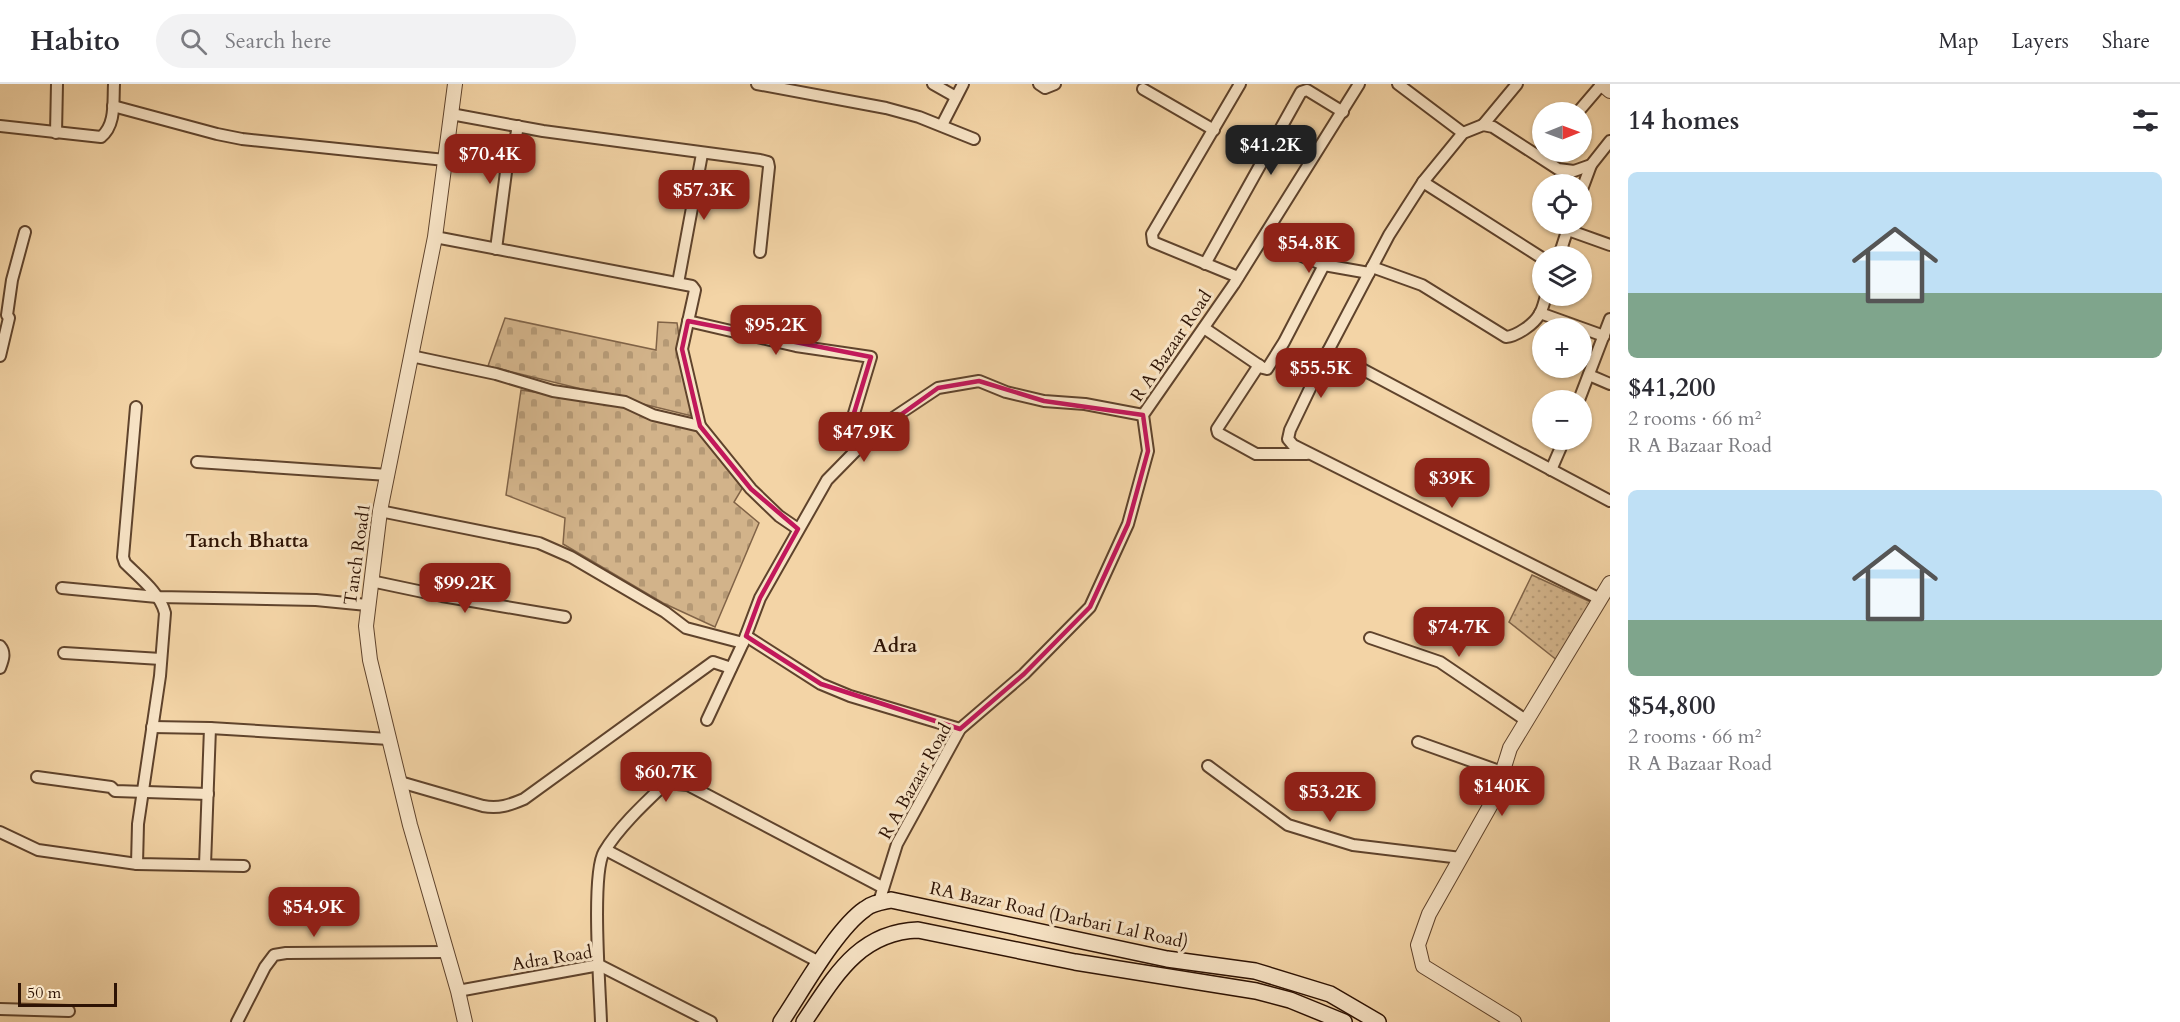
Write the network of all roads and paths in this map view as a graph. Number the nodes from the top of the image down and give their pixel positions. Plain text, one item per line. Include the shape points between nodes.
1 (57, 84) edge
2 (114, 84) edge
3 (455, 84) edge
4 (757, 84) edge
5 (933, 84) edge
6 (963, 84) edge
7 (1039, 84) edge
8 (1055, 84) edge
9 (1240, 84) edge
10 (1359, 84) edge
11 (1398, 84) edge
12 (1516, 84) edge
13 (1602, 84) edge
14 (1143, 88) dead end
15 (1610, 91) edge
16 (956, 97) junction
17 (1587, 102) edge
18 (113, 106) junction
19 (1342, 111) junction
20 (451, 114) junction
21 (942, 125) junction
22 (1484, 125) junction
23 (0, 126) edge
24 (518, 126) junction
25 (1214, 130) junction
26 (56, 133) junction
27 (1463, 133) junction
28 (974, 139) dead end
29 (1610, 141) edge
30 (702, 154) junction
31 (445, 160) junction
32 (1591, 165) junction
33 (1588, 174) edge
34 (1423, 182) junction
35 (25, 232) dead end
36 (1267, 232) junction
37 (1585, 234) edge
38 (435, 237) junction
39 (1610, 245) edge
40 (496, 249) junction
41 (760, 252) dead end
42 (1532, 252) edge
43 (1205, 264) junction
44 (1324, 265) junction
45 (1371, 270) junction
46 (1238, 278) junction
47 (678, 283) junction
48 (1543, 306) edge
49 (4, 314) edge
50 (1540, 314) junction
51 (1610, 319) edge
52 (688, 321) junction
53 (1204, 328) junction
54 (1604, 336) junction
55 (1328, 351) junction
56 (0, 356) edge
57 (411, 356) junction
58 (1259, 366) junction
59 (1592, 367) edge
60 (1592, 376) edge
61 (1610, 384) edge
62 (136, 407) dead end
63 (1143, 415) junction
64 (700, 426) junction
65 (867, 439) junction
66 (1560, 450) edge
67 (1311, 453) junction
68 (197, 462) dead end
69 (1551, 470) junction
70 (388, 475) junction
71 (1610, 501) edge
72 (380, 511) junction
73 (798, 529) junction
74 (371, 580) junction
75 (1610, 583) edge
76 (62, 588) dead end
77 (157, 597) junction
78 (1600, 598) junction
79 (367, 604) junction
80 (565, 617) dead end
81 (1370, 638) dead end
82 (744, 640) junction
83 (0, 646) edge
84 (64, 653) dead end
85 (161, 659) junction
86 (0, 668) edge
87 (731, 668) junction
88 (707, 720) dead end
89 (1527, 721) junction
90 (152, 728) junction
91 (210, 729) junction
92 (960, 729) junction
93 (389, 739) junction
94 (1418, 742) dead end
95 (1208, 766) dead end
96 (1502, 772) junction
97 (37, 777) dead end
98 (400, 782) junction
99 (142, 793) junction
100 (207, 794) junction
101 (0, 832) edge
102 (606, 850) junction
103 (1461, 858) junction
104 (137, 864) junction
105 (205, 865) junction
106 (244, 866) dead end
107 (882, 887) junction
108 (879, 902) junction
109 (447, 952) junction
110 (820, 963) junction
111 (599, 965) junction
112 (458, 991) junction
113 (0, 1009) edge
114 (69, 1011) dead end
115 (237, 1022) edge
116 (465, 1022) edge
117 (601, 1022) edge
118 (711, 1022) edge
119 (781, 1022) edge
120 (804, 1022) edge
121 (1344, 1022) edge
122 (1378, 1022) edge
123 (1514, 1022) edge

1 - 26 street
2 - 18 street
3 - 20 street, Tanch Road1
4 - 21 street via 886,108
5 - 16 street
6 - 16 street
7 - 8 street
9 - 25 street
10 - 19 street, R A Bazaar Road
11 - 27 street
12 - 22 street
13 - 15 street
13 - 17 street
14 - 25 street
16 - 21 street
18 - 26 street via 108,131 101,137
18 - 31 street via 242,139
19 - 36 street, R A Bazaar Road
19 - 43 street via 1307,90 1301,92
20 - 24 street
20 - 31 street, Tanch Road1
21 - 28 street
22 - 27 street
22 - 32 street via 1558,169 1574,171
23 - 26 street
24 - 30 street
24 - 40 street via 506,172
25 - 43 street via 1152,234 1153,242
27 - 34 street
29 - 32 street
30 - 41 street via 768,162
30 - 47 street
31 - 38 street, Tanch Road1
32 - 33 street
34 - 42 street
34 - 45 street
35 - 49 street
36 - 44 street via 1297,254
36 - 46 street, R A Bazaar Road
37 - 39 street
38 - 40 street
38 - 57 street, Tanch Road1
40 - 47 street
43 - 46 street
44 - 45 street
44 - 58 street via 1270,366
45 - 50 street via 1422,285 1506,337
45 - 55 street
46 - 53 street, R A Bazaar Road
47 - 52 street via 695,290
48 - 50 street
49 - 56 street via 9,318
50 - 54 street
51 - 54 street
52 - 64 street via 682,349
52 - 65 street via 796,346 871,357 852,420
53 - 58 street
53 - 63 street, R A Bazaar Road
54 - 59 street
55 - 67 street via 1288,439
55 - 69 street
57 - 64 street via 496,374 552,391 625,402 653,415
57 - 70 street, Tanch Road1
58 - 67 street via 1218,433 1256,454
60 - 61 street
62 - 77 street via 123,557
63 - 65 street via 1044,401 979,381 938,388
63 - 92 street, R A Bazaar Road via 1148,451 1128,524 1090,607 1024,674
64 - 73 street via 751,489
65 - 73 street via 827,480
66 - 69 street
67 - 78 street
68 - 70 street
69 - 71 street
70 - 72 street, Tanch Road1
72 - 74 street, Tanch Road1
72 - 82 street via 539,543 571,557 686,628
73 - 82 street via 760,598
74 - 79 street, Tanch Road1
74 - 80 street
75 - 78 street
76 - 77 street
77 - 79 street
77 - 85 street via 165,613
78 - 89 street
79 - 93 street, Tanch Road1 via 370,660
81 - 89 street via 1440,662
82 - 87 street
82 - 92 street via 850,696
83 - 86 street via 4,656
84 - 85 street
85 - 90 street
87 - 88 street
87 - 98 street via 713,662 524,799 507,806 483,806
89 - 96 street via 1510,748
90 - 91 street
90 - 99 street
91 - 93 street
91 - 100 street
92 - 107 street, R A Bazaar Road via 897,844
93 - 98 street, Tanch Road1
94 - 96 street
95 - 103 street via 1288,825 1353,844
96 - 103 street via 1494,799
97 - 99 street
98 - 109 street, Tanch Road1
99 - 100 street
99 - 104 street
100 - 105 street
101 - 104 street via 38,850
102 - 107 street via 666,783 688,785
102 - 110 street
102 - 111 street via 598,882
103 - 123 street via 1429,914 1418,945 1419,956 1423,966
104 - 105 street
105 - 106 street
107 - 108 street, R A Bazaar Road
108 - 110 main road via 855,916
108 - 122 main road, RA Bazar Road (Darbari Lal Road) via 904,901 1167,959 1255,972 1330,994
109 - 112 street, Tanch Road1
109 - 115 street via 274,955
110 - 119 main road
111 - 112 street, Adra Road
111 - 117 street
111 - 118 street, Adra Road
112 - 116 street, Tanch Road1
113 - 114 street
120 - 121 main road via 852,957 895,932 918,930 1075,962 1256,991

